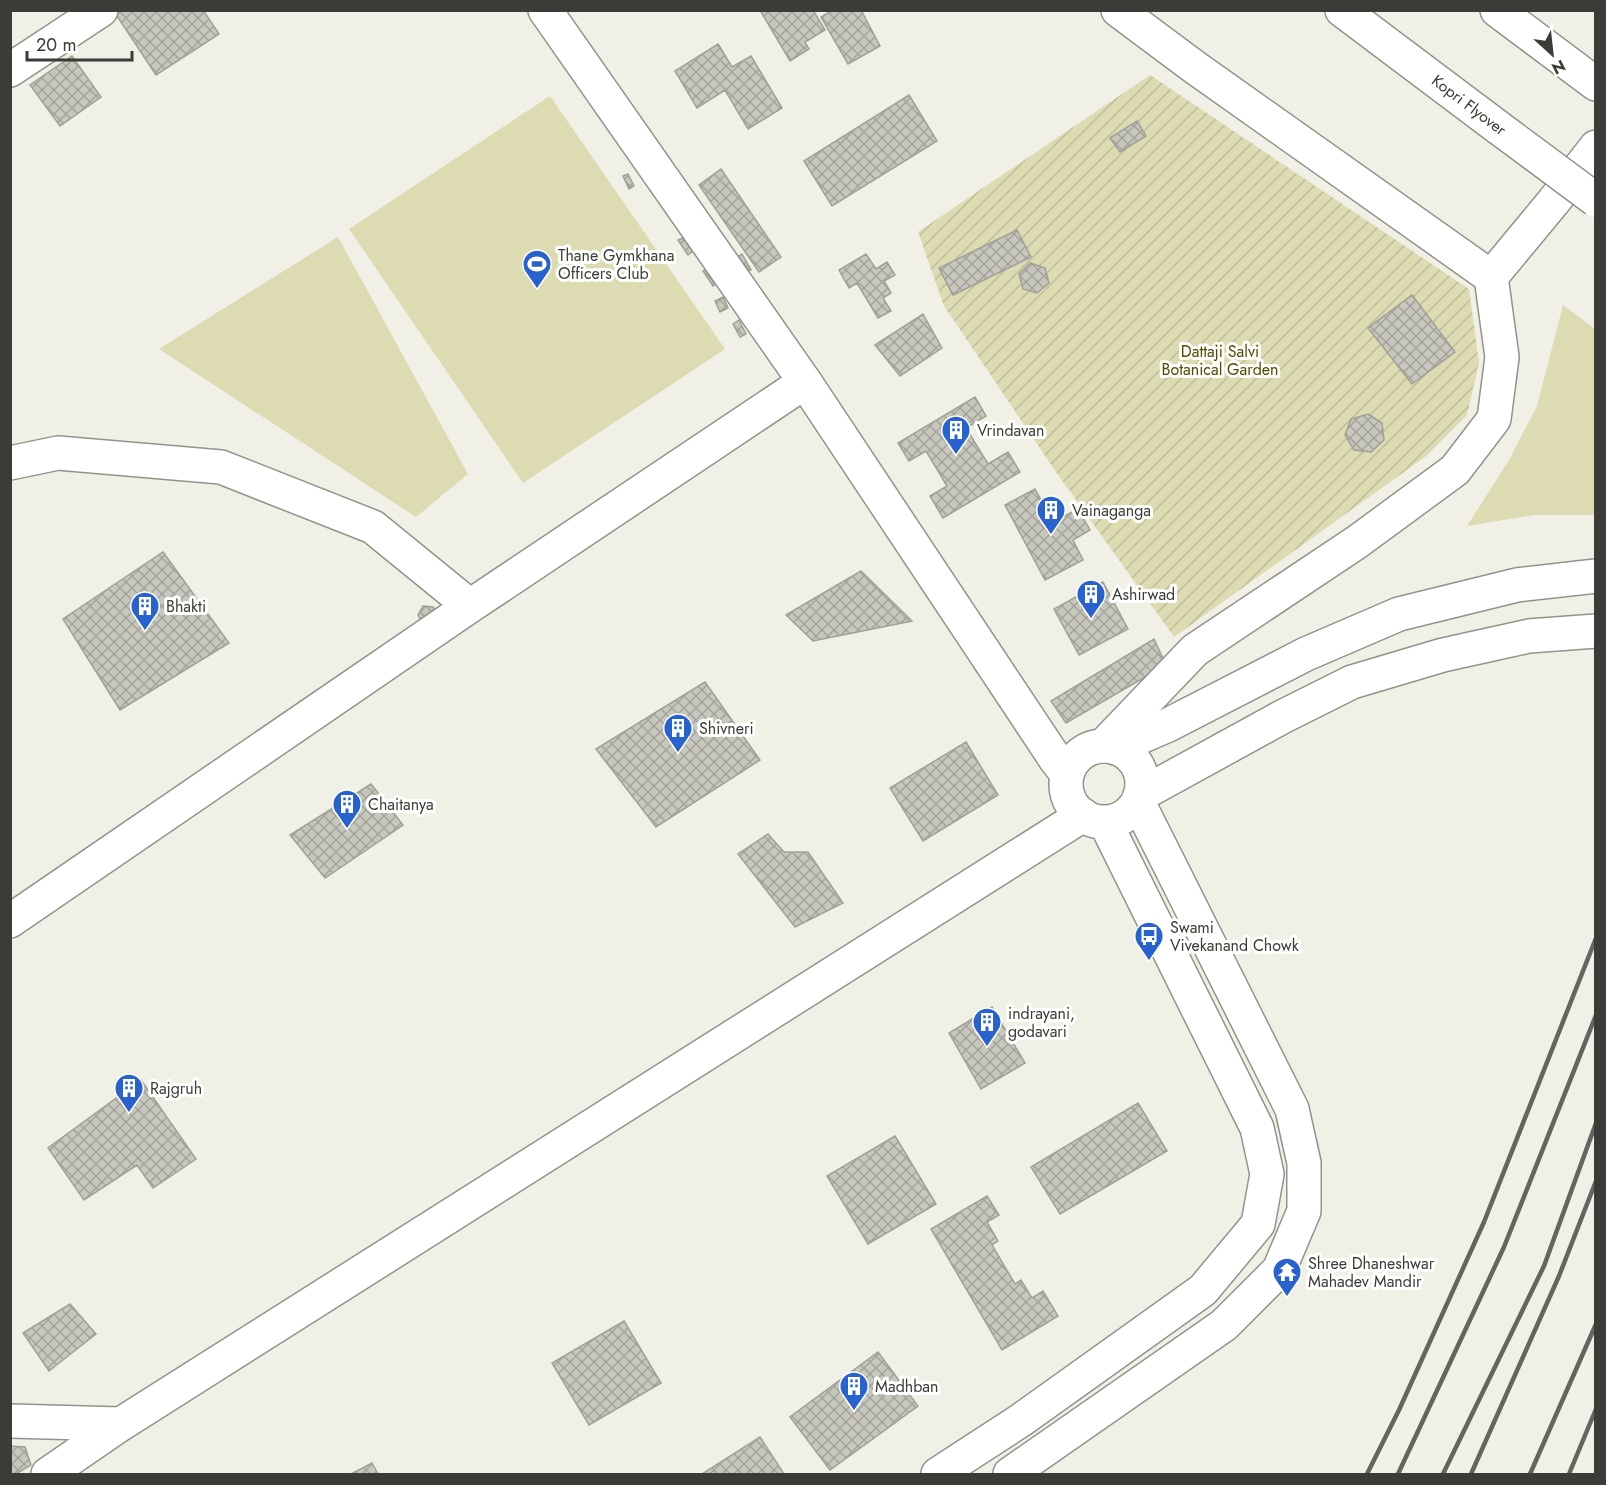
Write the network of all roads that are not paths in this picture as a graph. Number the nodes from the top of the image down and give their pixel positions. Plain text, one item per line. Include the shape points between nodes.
1 (101, 10) edge
2 (545, 10) edge
3 (1118, 10) edge
4 (1342, 10) edge
5 (1497, 10) edge
6 (10, 70) edge
7 (1596, 84) edge
8 (1596, 147) edge
9 (1596, 200) edge
10 (1491, 277) junction
11 (805, 382) junction
12 (10, 463) edge
13 (1596, 576) edge
14 (470, 606) junction
15 (1596, 631) edge
16 (1109, 747) junction
17 (1068, 774) junction
18 (1139, 798) junction
19 (1094, 819) junction
20 (10, 921) edge
21 (1292, 1109) junction
22 (1257, 1128) junction
23 (1203, 1290) junction
24 (1224, 1325) junction
25 (1021, 1420) junction
26 (10, 1421) edge
27 (121, 1424) junction
28 (1044, 1452) junction
29 (48, 1474) edge
30 (938, 1474) edge
31 (1010, 1474) edge

1 - 6 main road
2 - 11 main road
3 - 10 main road
4 - 9 main road, Kopri Flyover, bridge
5 - 7 main road
8 - 10 main road
10 - 16 main road via 1502,357 1494,418 1455,470 1357,542 1195,650
11 - 14 main road
11 - 17 main road
12 - 14 main road via 58,453 221,467 373,527
13 - 16 main road via 1517,585 1399,614 1306,654 1168,725
14 - 20 main road
15 - 18 main road via 1529,636 1443,655 1352,682
16 - 17 main road via 1091,748 1081,754
16 - 18 main road via 1135,760 1142,783
17 - 19 main road via 1066,785 1074,807
18 - 19 main road via 1124,816 1115,820
18 - 21 main road
19 - 22 main road
19 - 27 main road
21 - 22 main road
21 - 24 main road via 1304,1163 1304,1210 1279,1270
22 - 23 main road via 1267,1174 1258,1224
23 - 24 main road
23 - 25 main road
24 - 28 main road
25 - 28 main road
25 - 30 main road
26 - 27 main road
27 - 29 main road
28 - 31 main road

